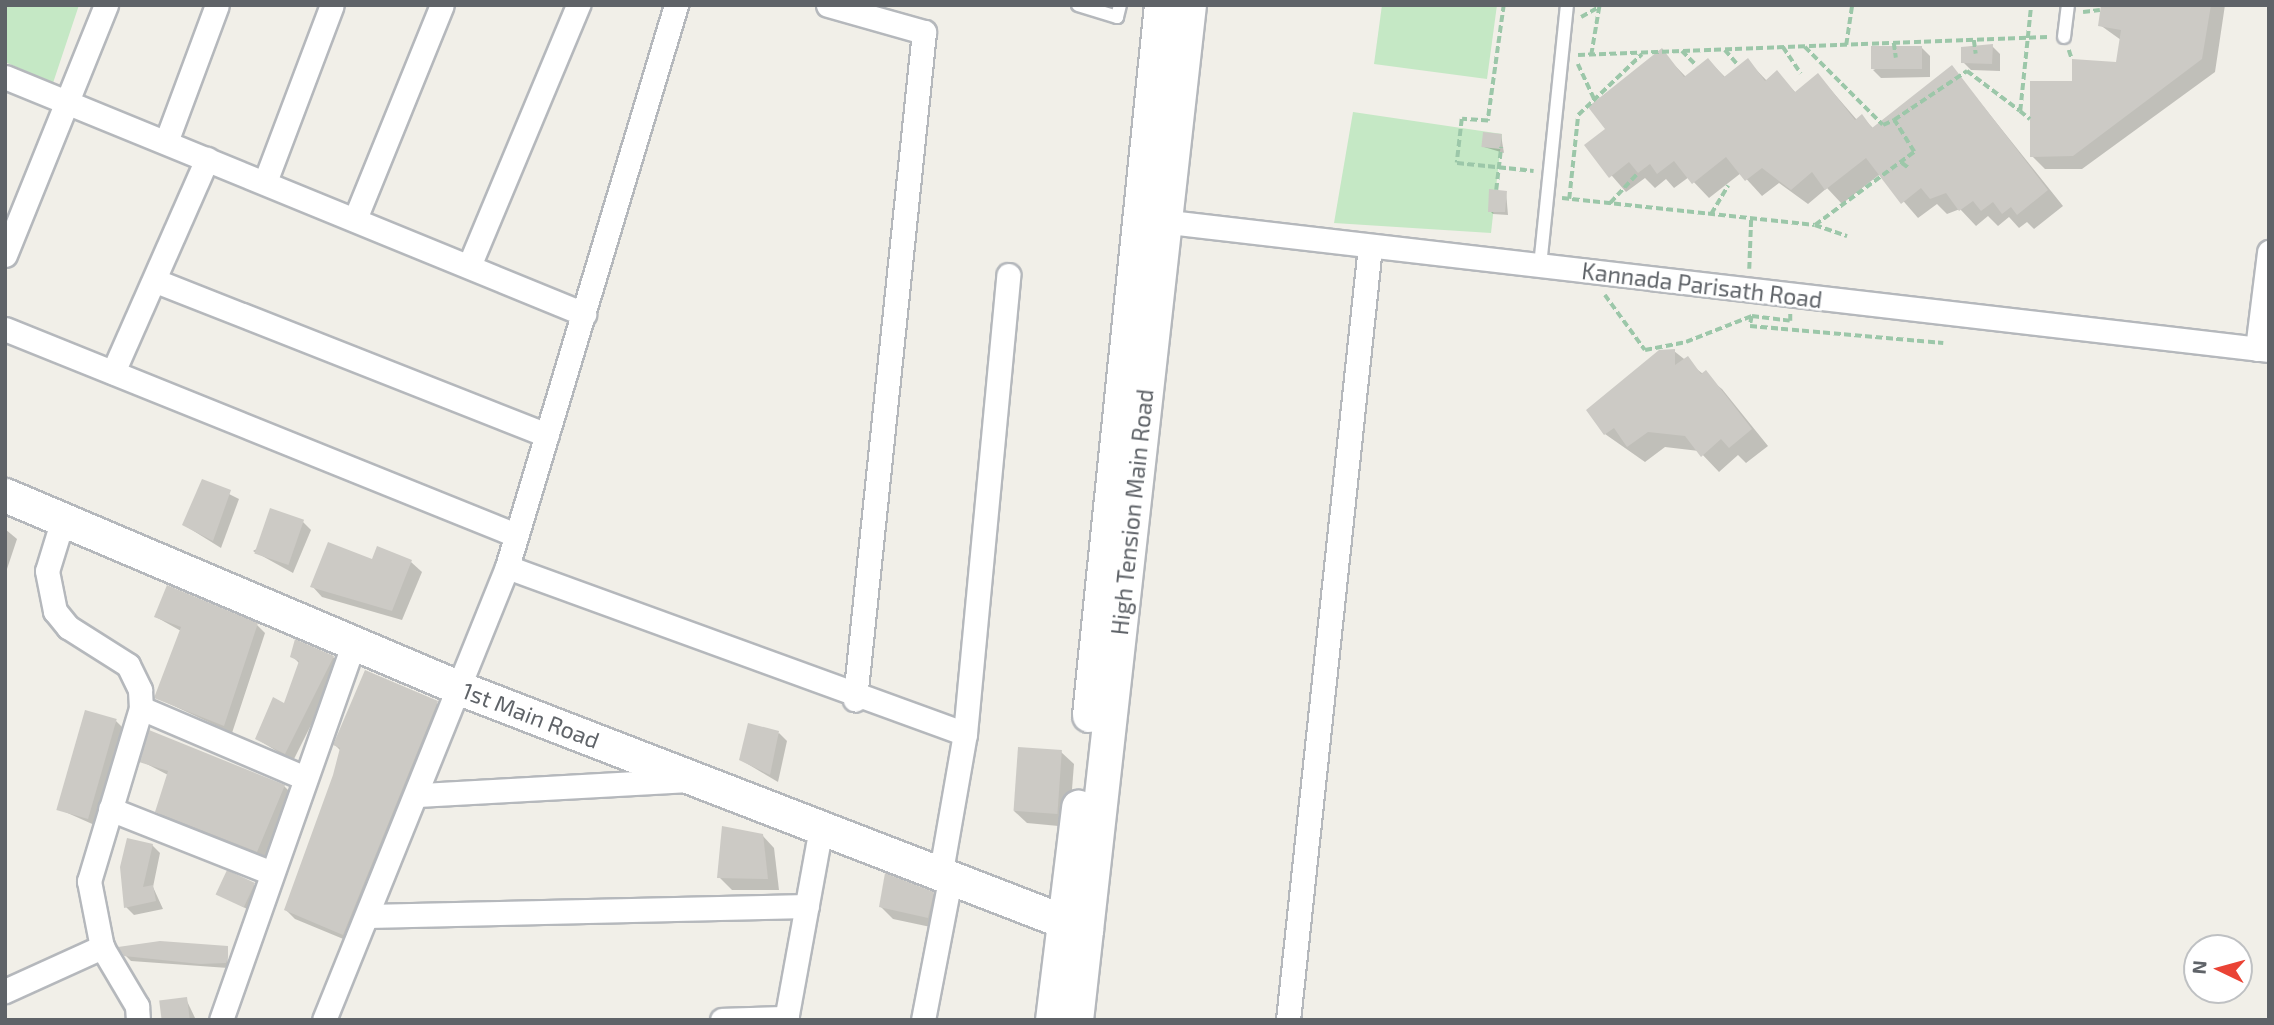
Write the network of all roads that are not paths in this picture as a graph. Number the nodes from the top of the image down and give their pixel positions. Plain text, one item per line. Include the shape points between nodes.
1 (106, 5) edge
2 (217, 5) edge
3 (332, 5) edge
4 (442, 5) edge
5 (578, 5) edge
6 (676, 5) edge
7 (828, 5) edge
8 (1078, 5) edge
9 (1119, 5) edge
10 (1161, 5) edge
11 (1189, 5) edge
12 (1567, 5) edge
13 (2068, 5) edge
14 (2064, 37) road end
15 (5, 77) edge
16 (69, 102) junction
17 (166, 142) junction
18 (207, 159) junction
19 (265, 182) junction
20 (355, 219) junction
21 (1148, 220) junction
22 (1370, 246) junction
23 (2269, 252) edge
24 (5, 255) edge
25 (1541, 266) junction
26 (469, 267) junction
27 (1008, 275) dead end
28 (156, 281) junction
29 (584, 314) junction
30 (5, 329) edge
31 (2263, 349) edge
32 (113, 372) junction
33 (547, 435) junction
34 (5, 495) edge
35 (63, 519) junction
36 (516, 535) junction
37 (507, 566) junction
38 (355, 640) junction
39 (462, 689) junction
40 (855, 699) junction
41 (141, 708) junction
42 (965, 734) junction
43 (304, 778) junction
44 (697, 779) junction
45 (420, 795) junction
46 (110, 809) junction
47 (820, 832) junction
48 (272, 873) junction
49 (946, 873) junction
50 (807, 906) junction
51 (368, 916) junction
52 (1074, 926) junction
53 (102, 947) junction
54 (5, 991) edge
55 (786, 1019) edge
56 (138, 1020) edge
57 (221, 1020) edge
58 (324, 1020) edge
59 (722, 1020) edge
60 (923, 1020) edge
61 (1052, 1020) edge
62 (1076, 1020) edge
63 (1288, 1020) edge

1 - 16 street
2 - 17 street
3 - 19 street
4 - 20 street
5 - 26 street
6 - 29 street
7 - 40 street via 924,32
8 - 9 lane via 1117,17
10 - 21 main road
11 - 21 main road
12 - 25 lane
13 - 14 lane
15 - 16 street
16 - 17 street
16 - 24 street
17 - 18 street
18 - 19 street
18 - 28 street
19 - 20 street
20 - 26 street
21 - 22 street, Kannada Parisath Road
21 - 52 main road via 1083,772
22 - 25 street, Kannada Parisath Road
22 - 63 street
23 - 31 street
25 - 31 street, Kannada Parisath Road
26 - 29 street
27 - 42 street
28 - 32 street
28 - 33 street
29 - 33 street
30 - 32 street
32 - 36 street
33 - 36 street
34 - 35 main road, 1st Main Road
35 - 38 main road, 1st Main Road
35 - 41 street via 47,571 55,611 68,627 128,665 137,677
36 - 37 street
37 - 39 street
37 - 40 street
38 - 39 main road, 1st Main Road
38 - 43 street
39 - 44 main road, 1st Main Road
39 - 45 street
40 - 42 street
41 - 43 street
41 - 46 street
42 - 49 street
43 - 48 street
44 - 45 street
44 - 47 main road, 1st Main Road
45 - 51 street
46 - 48 street
46 - 53 street via 89,881
47 - 49 main road, 1st Main Road
47 - 50 street
48 - 57 street
49 - 52 main road, 1st Main Road
49 - 60 street
50 - 51 street
50 - 55 street
51 - 58 street
52 - 61 main road
52 - 62 main road
53 - 54 street
53 - 56 street via 137,1006
55 - 59 street

